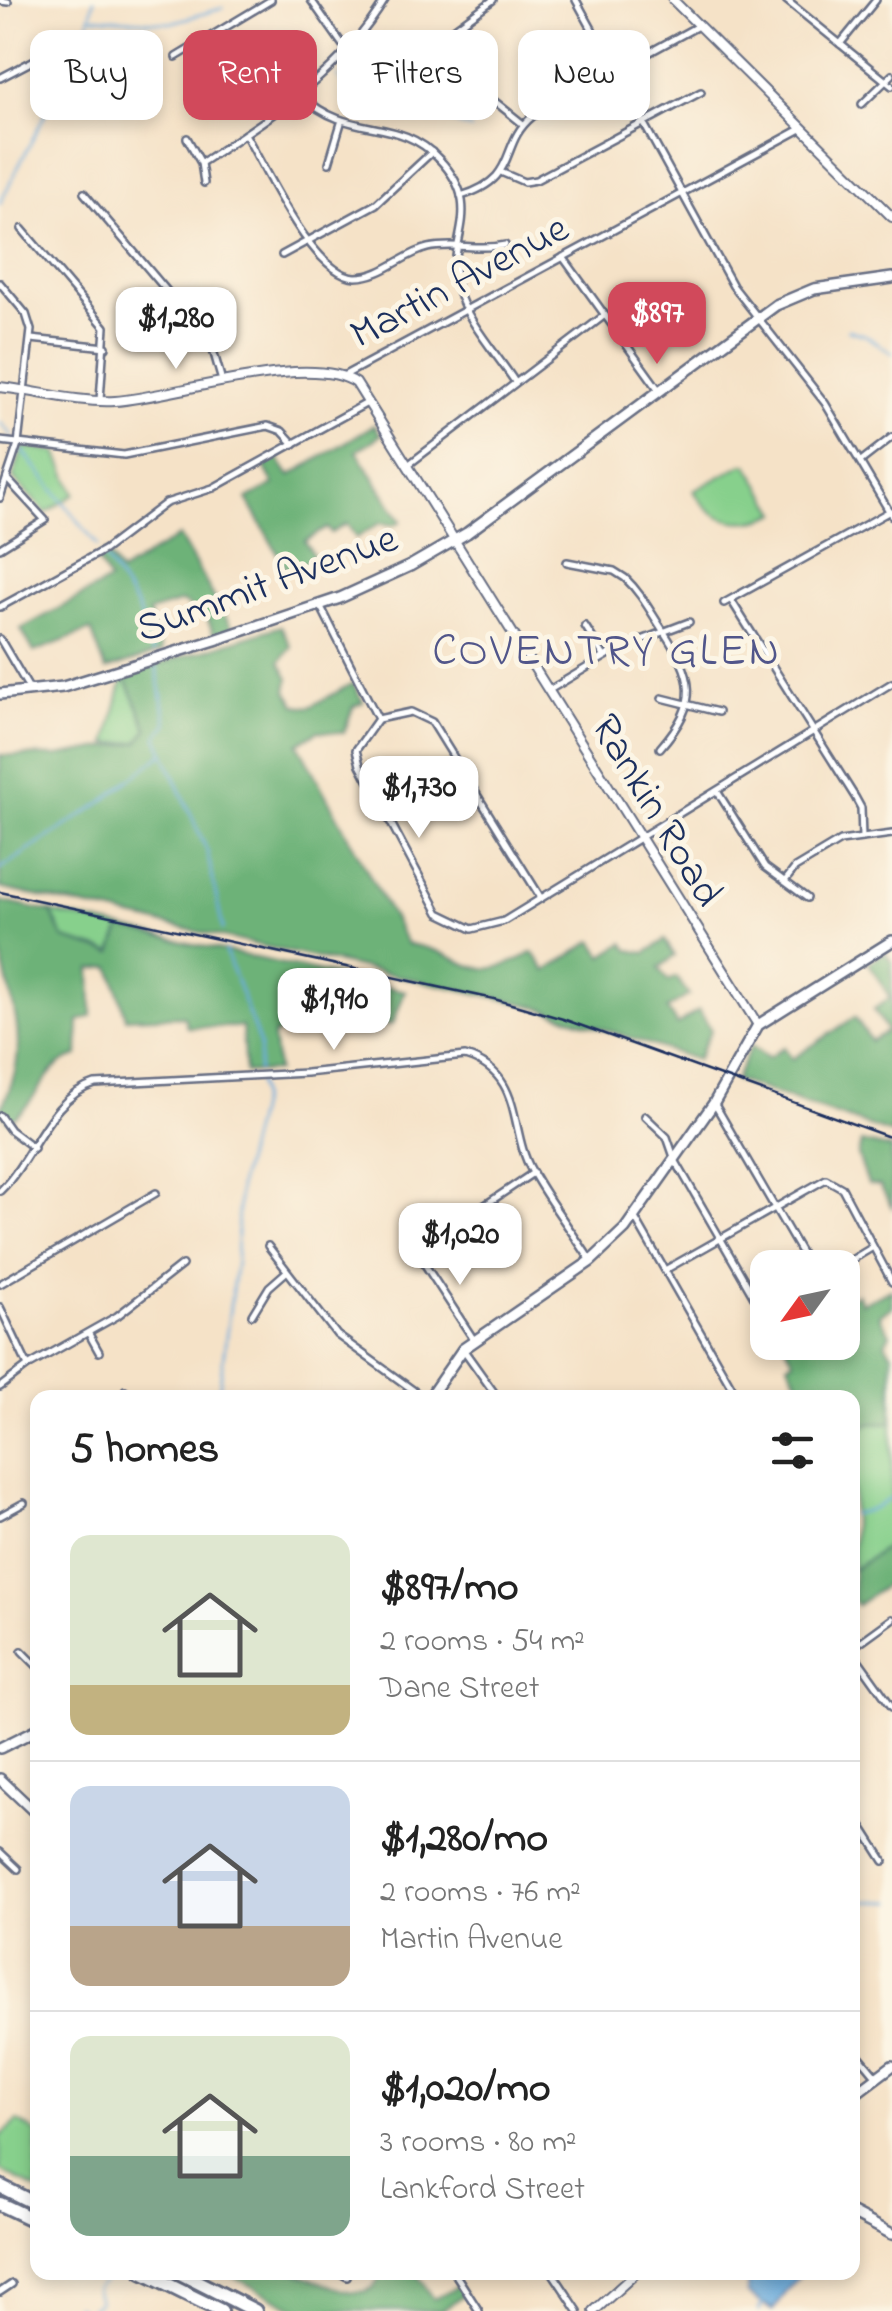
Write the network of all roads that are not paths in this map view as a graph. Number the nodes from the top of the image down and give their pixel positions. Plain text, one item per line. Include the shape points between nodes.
1 (271, 0) edge
2 (311, 0) edge
3 (386, 0) edge
4 (493, 0) edge
5 (576, 0) edge
6 (673, 0) edge
7 (786, 0) edge
8 (876, 0) edge
9 (696, 26) junction
10 (363, 30) edge
11 (452, 30) edge
12 (593, 30) edge
13 (337, 37) edge
14 (840, 44) junction
15 (650, 52) edge
16 (176, 57) dead end
17 (337, 61) edge
18 (30, 62) edge
19 (892, 75) edge
20 (0, 78) edge
21 (317, 81) edge
22 (889, 84) edge
23 (701, 92) dead end
24 (498, 104) edge
25 (862, 104) dead end
26 (317, 107) edge
27 (266, 120) edge
28 (530, 120) edge
29 (644, 122) junction
30 (340, 123) junction
31 (523, 124) junction
32 (800, 129) junction
33 (245, 134) junction
34 (187, 138) dead end
35 (432, 152) junction
36 (202, 163) junction
37 (329, 163) dead end
38 (502, 173) junction
39 (204, 183) dead end
40 (84, 192) dead end
41 (682, 192) junction
42 (461, 196) junction
43 (892, 217) edge
44 (22, 228) dead end
45 (308, 241) junction
46 (505, 245) dead end
47 (460, 247) junction
48 (282, 255) dead end
49 (563, 257) junction
50 (892, 278) edge
51 (0, 283) edge
52 (467, 308) junction
53 (605, 315) junction
54 (756, 317) junction
55 (31, 339) junction
56 (106, 347) junction
57 (344, 375) junction
58 (222, 382) junction
59 (515, 382) junction
60 (0, 387) edge
61 (24, 390) junction
62 (659, 390) junction
63 (100, 400) junction
64 (368, 403) junction
65 (892, 437) edge
66 (0, 441) edge
67 (18, 444) junction
68 (294, 444) junction
69 (861, 461) junction
70 (406, 466) junction
71 (8, 480) junction
72 (0, 498) edge
73 (891, 513) edge
74 (456, 540) junction
75 (0, 548) edge
76 (567, 562) dead end
77 (320, 605) junction
78 (0, 607) edge
79 (689, 622) dead end
80 (586, 626) dead end
81 (665, 634) junction
82 (0, 639) edge
83 (604, 656) junction
84 (892, 683) edge
85 (550, 689) junction
86 (31, 693) junction
87 (0, 694) edge
88 (662, 698) dead end
89 (688, 706) junction
90 (718, 712) dead end
91 (378, 719) junction
92 (814, 731) junction
93 (660, 748) dead end
94 (717, 790) junction
95 (892, 834) edge
96 (640, 837) junction
97 (862, 838) junction
98 (785, 881) junction
99 (541, 898) junction
100 (806, 898) dead end
101 (892, 941) edge
102 (758, 1025) junction
103 (714, 1102) junction
104 (0, 1116) edge
105 (645, 1116) dead end
106 (34, 1148) junction
107 (675, 1160) junction
108 (533, 1173) junction
109 (0, 1191) edge
110 (156, 1193) dead end
111 (775, 1206) junction
112 (634, 1217) junction
113 (721, 1238) junction
114 (268, 1246) dead end
115 (873, 1247) junction
116 (800, 1250) edge
117 (860, 1255) edge
118 (592, 1261) junction
119 (182, 1265) dead end
120 (666, 1270) junction
121 (285, 1273) junction
122 (892, 1282) edge
123 (0, 1284) edge
124 (750, 1285) edge
125 (0, 1307) edge
126 (252, 1315) dead end
127 (89, 1334) junction
128 (474, 1340) junction
129 (463, 1350) junction
130 (99, 1352) dead end
131 (28, 1366) junction
132 (0, 1387) edge
133 (416, 1390) edge
134 (433, 1390) edge
135 (492, 1390) edge
136 (734, 1390) edge
137 (24, 1504) dead end
138 (0, 1516) edge
139 (892, 1619) edge
140 (860, 1644) edge
141 (22, 1650) dead end
142 (30, 1658) edge
143 (860, 1661) edge
144 (892, 1706) edge
145 (30, 1733) edge
146 (0, 1748) edge
147 (0, 1779) edge
148 (30, 1807) edge
149 (860, 1824) edge
150 (0, 1852) edge
151 (884, 1861) dead end
152 (18, 1869) dead end
153 (860, 2057) edge
154 (892, 2066) edge
155 (877, 2078) junction
156 (860, 2090) edge
157 (0, 2186) edge
158 (30, 2200) edge
159 (0, 2204) edge
160 (860, 2217) edge
161 (30, 2218) edge
162 (892, 2234) edge
163 (158, 2280) edge
164 (194, 2280) edge
165 (459, 2280) edge
166 (557, 2280) edge
167 (628, 2280) edge
168 (12, 2284) dead end
169 (0, 2292) edge
170 (221, 2311) edge
171 (256, 2311) edge
172 (479, 2311) edge
173 (578, 2311) edge
174 (594, 2311) edge

1 - 16 street
2 - 13 street
3 - 10 street
4 - 11 street
5 - 12 street
6 - 9 street
7 - 14 street
8 - 14 street
9 - 15 street
9 - 32 street
14 - 22 street
17 - 21 street
18 - 20 street
19 - 22 street
22 - 25 street
23 - 29 street
24 - 31 street
26 - 30 street
27 - 33 street
28 - 31 street
29 - 38 street via 536,180
29 - 41 street
30 - 35 street via 395,131
30 - 37 street
31 - 38 street
32 - 41 street, Martin Avenue
32 - 43 street
33 - 36 street
33 - 45 street
34 - 36 street
35 - 42 street
35 - 45 street via 388,196
36 - 39 street
38 - 42 street
40 - 58 street via 210,343
41 - 49 street, Martin Avenue
41 - 54 street
42 - 47 street
44 - 56 street via 101,320
45 - 47 street via 334,270 354,277 418,250
45 - 48 street
46 - 47 street
47 - 52 street via 456,276
49 - 52 street, Martin Avenue
49 - 53 street
50 - 54 main road, Summit Avenue via 814,289
51 - 55 street via 26,314
52 - 57 street, Martin Avenue
52 - 59 street
53 - 59 street
53 - 62 street
54 - 62 main road, Summit Avenue
54 - 69 street via 826,403
55 - 56 street
55 - 61 street
56 - 63 street
57 - 58 street, Martin Avenue
57 - 64 street, Rankin Road
58 - 63 street, Martin Avenue
59 - 70 street
60 - 61 street, Martin Avenue
61 - 63 street, Martin Avenue
61 - 67 street
62 - 74 main road, Summit Avenue
64 - 68 street
64 - 70 street, Rankin Road
65 - 69 street
66 - 67 street
67 - 68 street via 124,455 268,426
67 - 71 street
68 - 78 street via 213,488 166,503 104,550
69 - 73 street
70 - 74 street, Rankin Road
71 - 72 street
71 - 75 street via 45,520
73 - 92 street via 727,602
74 - 77 main road, Summit Avenue
74 - 85 street, Rankin Road
76 - 81 street via 625,578
77 - 86 main road, Summit Avenue
77 - 91 street
79 - 81 street
80 - 83 street
81 - 83 street
81 - 89 street via 686,671
82 - 86 street
83 - 85 street
84 - 92 street
85 - 96 street, Rankin Road
86 - 87 main road, Summit Avenue
88 - 89 street
89 - 90 street
89 - 93 street
91 - 99 street via 411,712 432,722
91 - 99 street via 356,756 439,913 458,926 484,929
92 - 94 street
92 - 97 street via 861,808
94 - 96 street
94 - 98 street via 758,858
95 - 97 street
96 - 99 street
96 - 102 street, Rankin Road
97 - 98 street via 830,846
98 - 100 street
101 - 102 main road
102 - 103 main road
103 - 107 main road
103 - 111 street
104 - 106 street
105 - 107 street via 667,1137
106 - 108 street via 71,1094 95,1084 306,1074 453,1056 474,1059 509,1092
106 - 109 street
107 - 112 main road
107 - 113 street
108 - 118 street
108 - 128 street via 416,1251
110 - 123 street
111 - 113 street
111 - 115 street via 832,1180
111 - 116 street
112 - 118 main road
112 - 120 street
113 - 120 street
113 - 124 street
114 - 121 street
115 - 117 street
115 - 122 street
118 - 128 main road
119 - 127 street
120 - 136 street
121 - 126 street
121 - 133 street via 337,1335
125 - 131 street
127 - 130 street
127 - 131 street
128 - 129 main road
129 - 134 main road
129 - 135 street
131 - 132 street
137 - 138 street
139 - 140 street
141 - 142 street
143 - 144 street
145 - 146 main road
147 - 148 main road
149 - 151 street
150 - 152 street
153 - 155 street
154 - 155 main road
155 - 156 main road
157 - 158 highway
159 - 161 highway
160 - 162 main road
163 - 170 highway
164 - 171 highway
165 - 172 street
166 - 173 street
167 - 174 street
168 - 169 street

